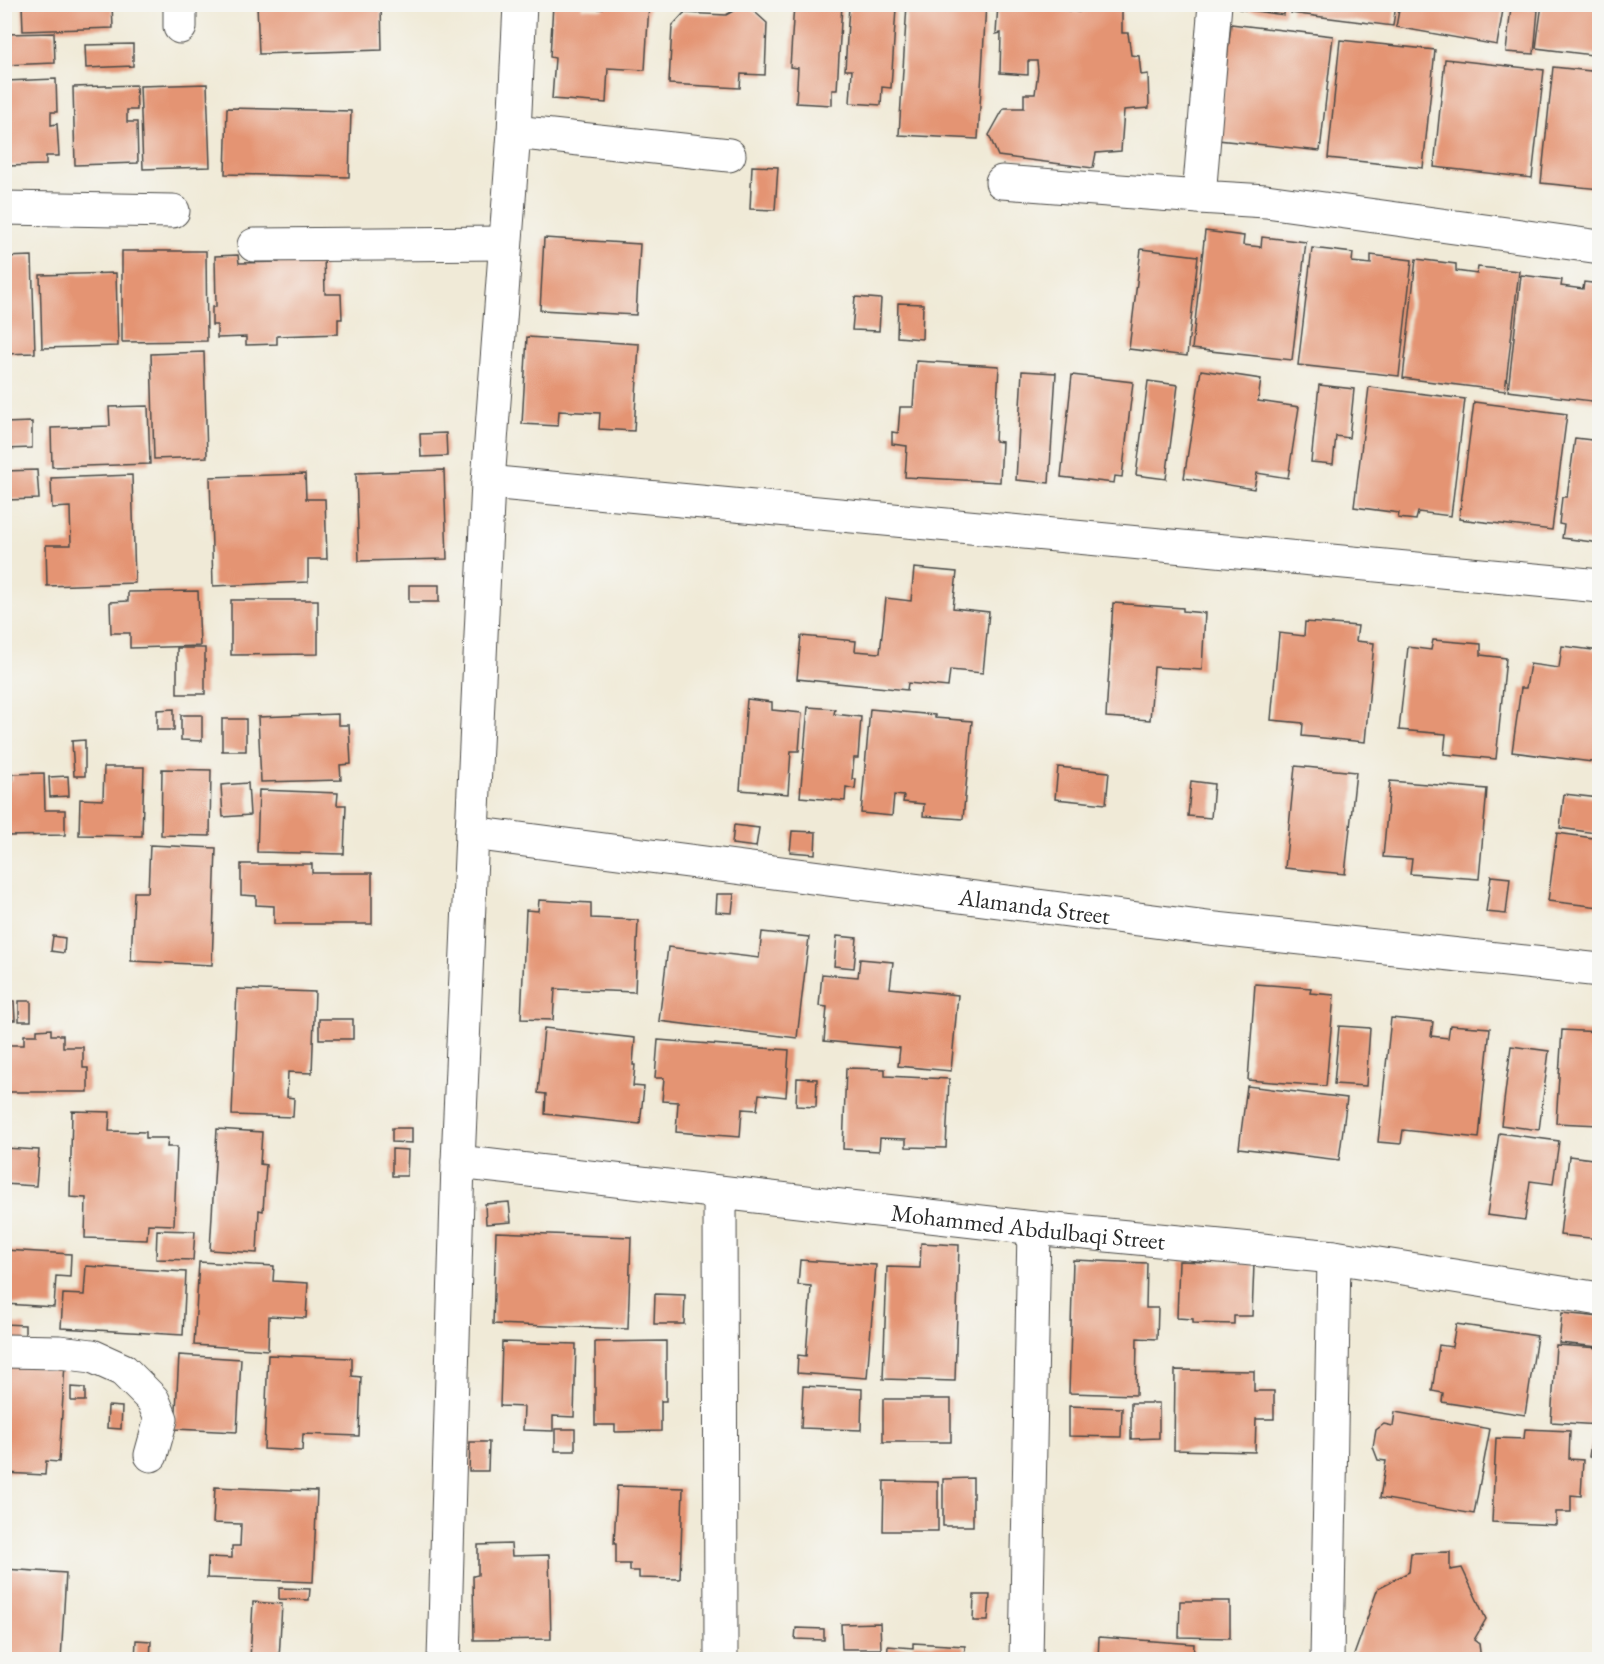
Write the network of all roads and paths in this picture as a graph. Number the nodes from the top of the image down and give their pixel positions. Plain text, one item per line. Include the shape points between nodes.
1 (520, 4) edge
2 (1215, 4) edge
3 (514, 132) junction
4 (729, 155) dead end
5 (1002, 182) dead end
6 (1199, 197) junction
7 (4, 208) edge
8 (173, 211) dead end
9 (505, 243) junction
10 (255, 245) dead end
11 (1599, 247) edge
12 (488, 482) junction
13 (1599, 586) edge
14 (472, 833) junction
15 (1599, 970) edge
16 (458, 1162) junction
17 (720, 1193) junction
18 (1034, 1228) junction
19 (1334, 1257) junction
20 (1599, 1299) edge
21 (4, 1351) edge
22 (151, 1455) dead end
23 (444, 1659) edge
24 (721, 1659) edge
25 (1026, 1659) edge
26 (1327, 1659) edge

1 - 3 street
2 - 6 street
3 - 4 street
3 - 9 street
5 - 6 street
6 - 11 street via 1266,201
7 - 8 street
9 - 10 street
9 - 12 street
12 - 13 street
12 - 14 street
14 - 15 street, Alamanda Street via 1208,928
14 - 16 street
16 - 17 street, Mohammed Abdulbaqi Street
16 - 23 street
17 - 18 street, Mohammed Abdulbaqi Street
17 - 24 street
18 - 19 street, Mohammed Abdulbaqi Street
18 - 25 street
19 - 20 street, Mohammed Abdulbaqi Street
19 - 26 street
21 - 22 street via 92,1356 123,1370 153,1400 161,1419

